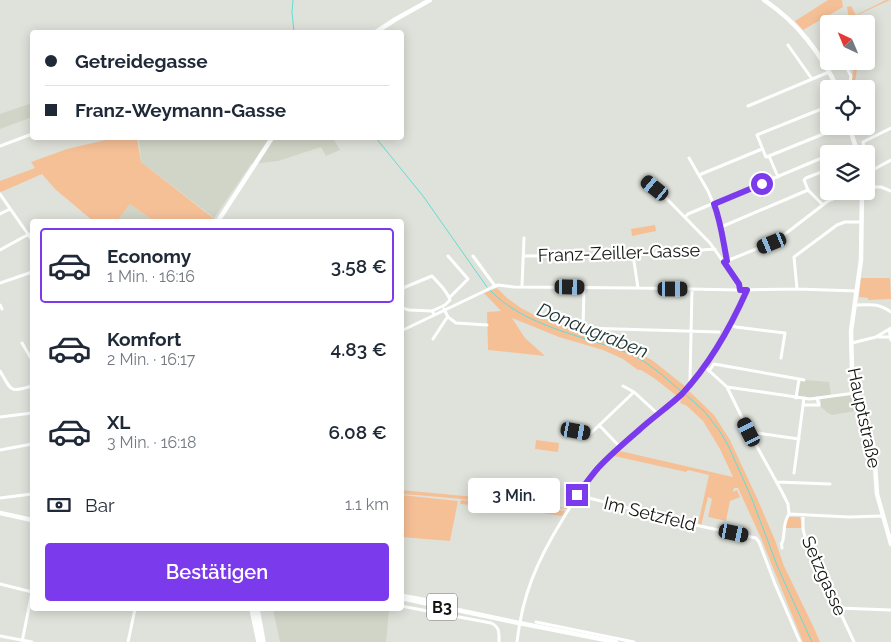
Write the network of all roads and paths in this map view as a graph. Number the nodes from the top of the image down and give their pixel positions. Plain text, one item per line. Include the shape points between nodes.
1 (430, 0) edge
2 (764, 0) edge
3 (379, 30) edge
4 (788, 45) dead end
5 (829, 72) junction
6 (812, 79) junction
7 (833, 80) edge
8 (748, 106) dead end
9 (820, 110) edge
10 (891, 128) edge
11 (30, 135) edge
12 (821, 135) edge
13 (271, 140) edge
14 (863, 145) edge
15 (0, 146) edge
16 (762, 149) junction
17 (769, 156) junction
18 (689, 158) dead end
19 (820, 158) edge
20 (891, 160) edge
21 (875, 168) edge
22 (820, 173) edge
23 (699, 175) junction
24 (778, 177) junction
25 (645, 180) dead end
26 (875, 188) edge
27 (808, 190) junction
28 (891, 191) edge
29 (0, 194) edge
30 (830, 200) edge
31 (862, 200) edge
32 (714, 204) junction
33 (823, 205) junction
34 (10, 210) junction
35 (0, 214) edge
36 (685, 217) junction
37 (219, 219) edge
38 (862, 222) junction
39 (721, 227) junction
40 (29, 234) joint
41 (524, 238) dead end
42 (715, 249) junction
43 (0, 250) edge
44 (633, 255) junction
45 (448, 256) dead end
46 (473, 256) dead end
47 (523, 256) junction
48 (726, 262) junction
49 (30, 273) edge
50 (0, 283) edge
51 (494, 286) junction
52 (522, 286) junction
53 (404, 288) edge
54 (584, 288) junction
55 (638, 288) junction
56 (692, 289) junction
57 (798, 289) junction
58 (740, 290) junction
59 (747, 290) junction
60 (857, 291) junction
61 (450, 297) junction
62 (855, 305) junction
63 (404, 309) edge
64 (444, 309) junction
65 (891, 312) edge
66 (433, 313) junction
67 (448, 317) junction
68 (487, 325) dead end
69 (730, 325) junction
70 (890, 328) edge
71 (404, 329) edge
72 (691, 331) junction
73 (719, 332) dead end
74 (876, 337) junction
75 (433, 339) dead end
76 (891, 339) edge
77 (22, 343) dead end
78 (852, 343) junction
79 (30, 357) edge
80 (782, 358) dead end
81 (704, 366) junction
82 (0, 371) edge
83 (709, 371) junction
84 (799, 379) junction
85 (804, 380) dead end
86 (692, 382) junction
87 (622, 386) dead end
88 (30, 387) edge
89 (727, 387) junction
90 (634, 392) junction
91 (855, 392) junction
92 (796, 398) junction
93 (804, 398) junction
94 (817, 398) junction
95 (803, 405) junction
96 (30, 412) edge
97 (658, 414) junction
98 (0, 417) edge
99 (599, 425) junction
100 (576, 431) dead end
101 (749, 432) junction
102 (799, 439) junction
103 (30, 444) edge
104 (620, 447) junction
105 (0, 450) edge
106 (794, 473) dead end
107 (777, 482) junction
108 (830, 484) dead end
109 (30, 494) edge
110 (577, 495) junction
111 (0, 498) edge
112 (0, 513) edge
113 (789, 514) junction
114 (803, 515) junction
115 (882, 516) junction
116 (30, 520) edge
117 (891, 544) edge
118 (782, 548) dead end
119 (0, 584) edge
120 (30, 592) edge
121 (404, 596) edge
122 (404, 597) edge
123 (440, 602) dead end
124 (30, 603) edge
125 (404, 607) edge
126 (838, 608) junction
127 (891, 610) edge
128 (135, 611) edge
129 (252, 611) edge
130 (257, 611) edge
131 (536, 622) dead end
132 (519, 623) junction
133 (557, 628) junction
134 (0, 636) edge
135 (23, 641) edge
136 (32, 642) edge
137 (128, 642) edge
138 (259, 642) edge
139 (263, 642) edge
140 (499, 642) edge
141 (517, 642) edge
142 (616, 642) edge
143 (634, 642) edge
144 (800, 642) edge
145 (854, 642) edge

1 - 3 main road
2 - 5 main road via 798,29
4 - 6 street
5 - 6 street
5 - 7 main road
6 - 8 street
9 - 16 street via 757,135
10 - 14 street via 863,142
11 - 15 street
12 - 17 street
13 - 37 main road
16 - 17 street
16 - 23 street
17 - 24 street
18 - 23 street
19 - 24 street
20 - 21 street
22 - 27 street via 805,179
23 - 32 street
24 - 32 street
25 - 36 street
26 - 28 street
27 - 33 street
27 - 39 street
29 - 34 street
30 - 33 street
31 - 38 main road, Hauptstraße
32 - 36 street
32 - 39 street
33 - 48 street via 776,241
34 - 35 street
34 - 40 street
36 - 42 street
38 - 57 street via 841,223 794,257
38 - 60 main road, Hauptstraße
39 - 48 street
40 - 43 street
41 - 47 street
42 - 44 street, Franz-Zeiller-Gasse
42 - 48 street
44 - 47 street, Franz-Zeiller-Gasse
44 - 55 street
45 - 61 street via 468,279
46 - 51 street
47 - 52 street
48 - 58 street
49 - 50 street
51 - 52 street
51 - 64 street
52 - 54 street
53 - 61 street via 432,276
54 - 55 street
54 - 72 street via 583,328
55 - 56 street
56 - 58 street
56 - 72 street
57 - 59 street
57 - 60 street
58 - 59 street
59 - 69 street
60 - 62 main road, Hauptstraße
61 - 66 street via 450,301
62 - 65 street via 877,305
62 - 78 main road, Hauptstraße
63 - 66 street
64 - 66 street
64 - 67 street
66 - 71 street
67 - 68 street via 456,322
67 - 75 street
69 - 80 street via 785,334
69 - 81 street
70 - 74 street
70 - 76 street
72 - 73 street
72 - 86 street
74 - 76 street
74 - 78 street
77 - 79 street
78 - 91 main road, Hauptstraße
81 - 83 street
81 - 86 street
82 - 88 street via 12,389
83 - 84 street via 714,364
83 - 89 street
84 - 85 street
84 - 92 street
86 - 97 street
87 - 90 street
89 - 92 street
89 - 101 street
90 - 97 street
90 - 99 street
91 - 94 street
91 - 115 main road, Hauptstraße via 873,444
92 - 93 street
93 - 94 street
93 - 95 street
94 - 95 street via 819,405
95 - 102 street
96 - 98 street
97 - 104 street
99 - 100 street via 591,433
99 - 104 street
101 - 102 street
101 - 107 street
102 - 106 street
103 - 105 street
104 - 110 street
107 - 108 street
107 - 113 street via 788,504
109 - 111 street
110 - 132 street via 540,557
110 - 144 street, Im Setzfeld via 758,540
112 - 116 main road
113 - 114 street, Setzgasse
113 - 118 street via 785,520
114 - 115 street
114 - 126 street, Setzgasse via 805,537
115 - 117 main road, Hauptstraße
119 - 120 street
121 - 123 street
122 - 132 main road, B3
124 - 135 street
125 - 140 street via 491,623 498,629
126 - 127 street
126 - 145 street, Setzgasse
128 - 137 street
129 - 138 highway
130 - 139 highway
131 - 133 street
132 - 133 main road, B3
132 - 141 street
133 - 142 main road, B3
133 - 143 street
134 - 135 street
135 - 136 street

